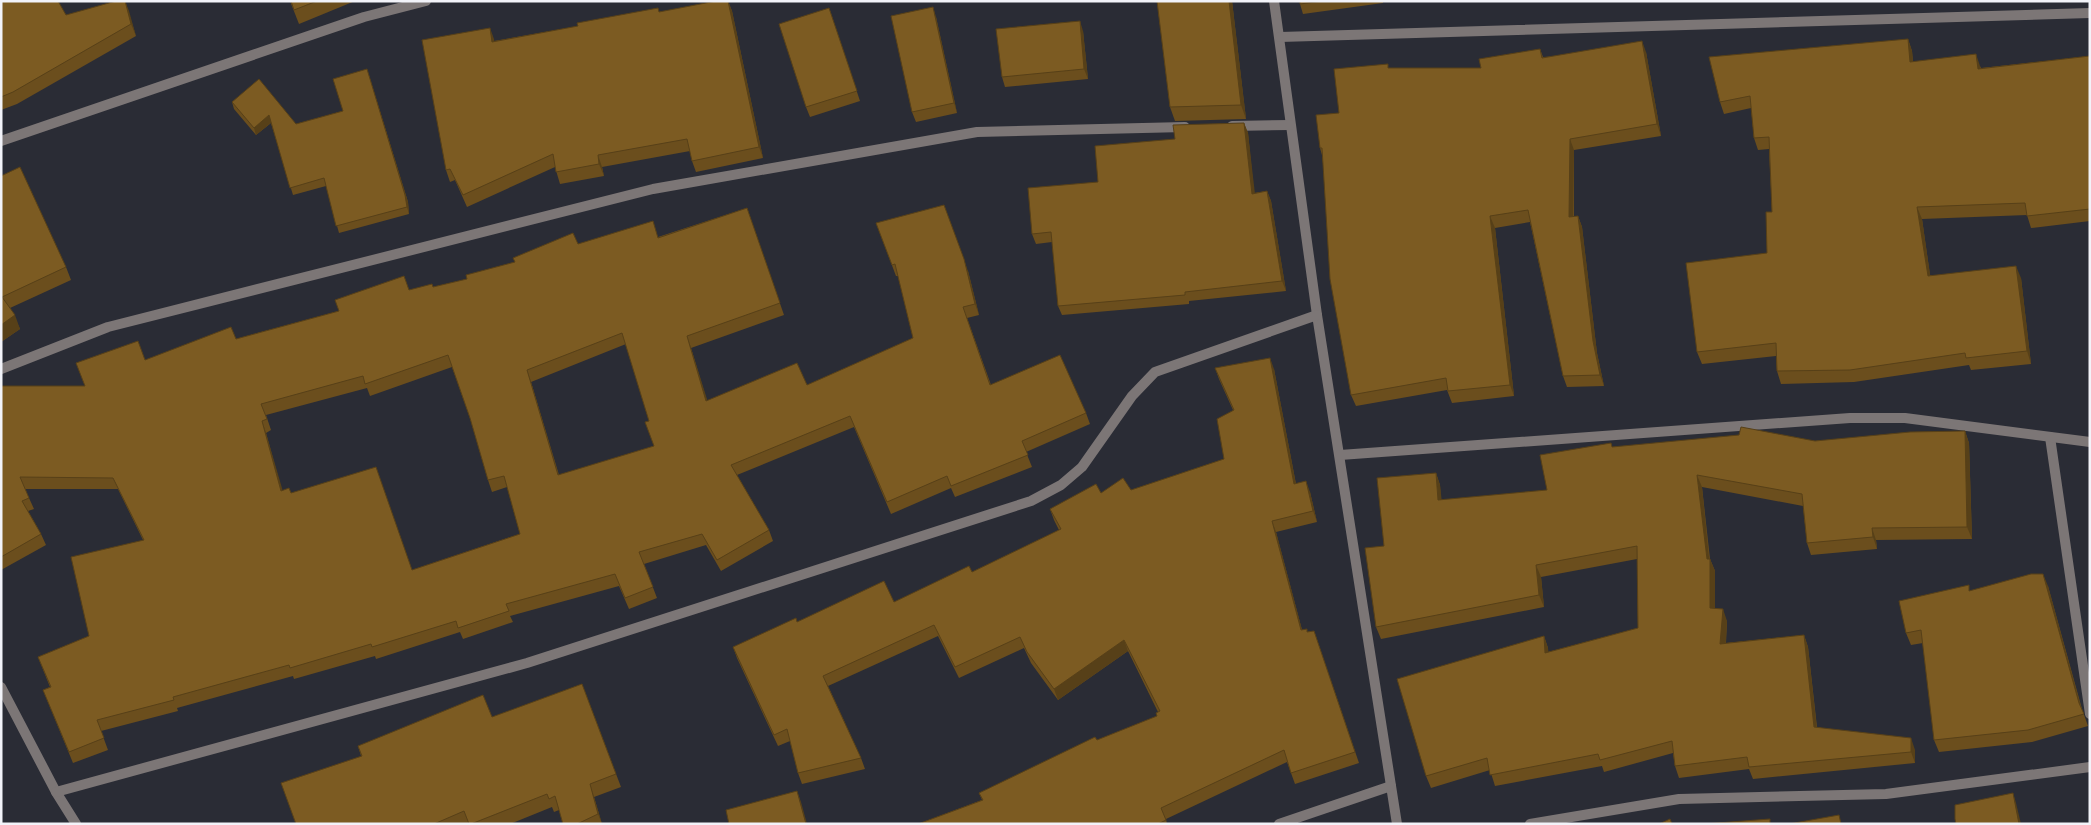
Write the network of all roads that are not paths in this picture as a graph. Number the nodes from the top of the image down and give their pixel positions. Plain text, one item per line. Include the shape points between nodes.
1 (426, 1) edge
2 (1274, 1) edge
3 (2090, 13) edge
4 (1280, 37) junction
5 (1290, 125) junction
6 (1222, 126) edge
7 (1192, 127) edge
8 (1, 141) edge
9 (1317, 315) junction
10 (1, 369) edge
11 (2050, 438) junction
12 (2090, 442) edge
13 (1340, 455) junction
14 (1, 687) edge
15 (2090, 714) edge
16 (2090, 767) edge
17 (1390, 786) junction
18 (56, 792) junction
19 (76, 824) edge
20 (1279, 824) edge
21 (1397, 824) edge
22 (1530, 824) edge

1 - 8 street via 364,17
2 - 4 street
3 - 4 street
4 - 5 street
5 - 6 street
5 - 9 street
7 - 10 street via 977,132 652,189 108,327
9 - 13 street
9 - 18 street via 1155,372 1132,396 1082,468 1061,485 1031,500 527,663
11 - 12 street
11 - 13 street via 1905,418 1850,418
11 - 15 street
13 - 17 street
14 - 18 street
16 - 22 street via 1886,794 1679,800
17 - 20 street
17 - 21 street
18 - 19 street

